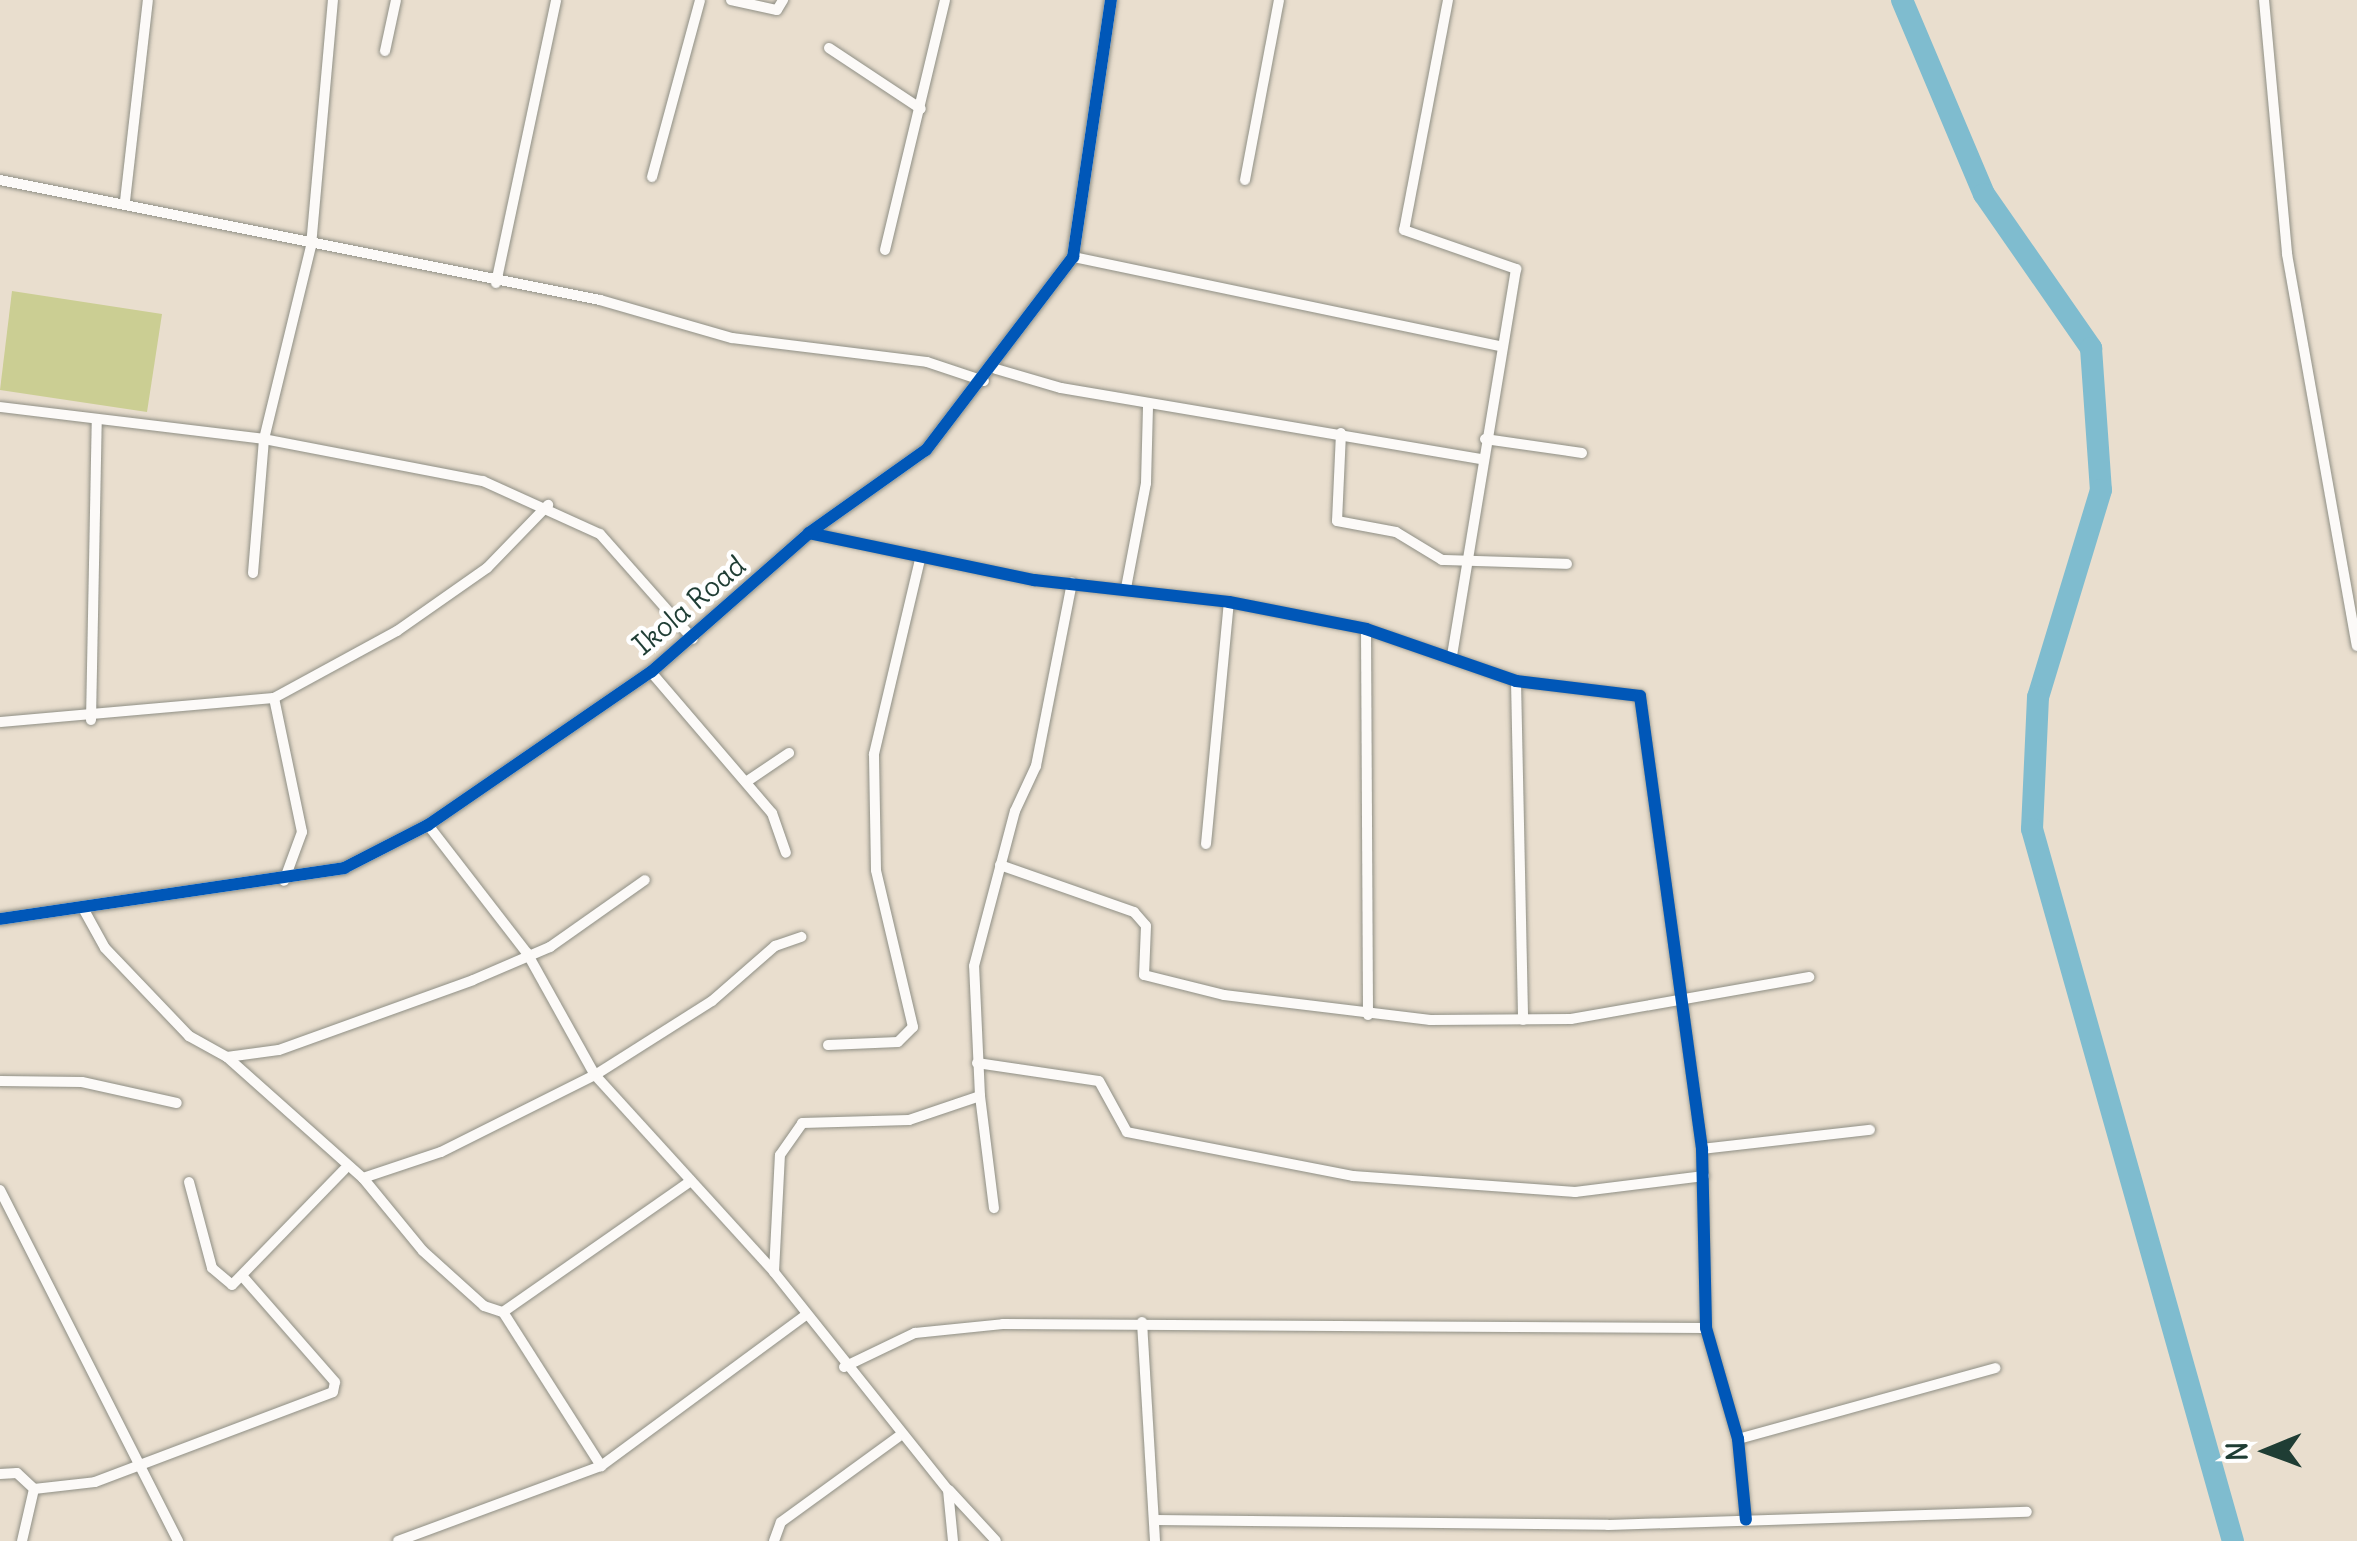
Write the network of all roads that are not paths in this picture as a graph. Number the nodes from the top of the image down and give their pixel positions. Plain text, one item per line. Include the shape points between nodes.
1 (148, 0) edge
2 (333, 0) edge
3 (396, 0) edge
4 (556, 0) edge
5 (700, 0) edge
6 (732, 0) edge
7 (782, 0) edge
8 (944, 0) edge
9 (1111, 0) edge
10 (1279, 0) edge
11 (1448, 0) edge
12 (2264, 0) edge
13 (829, 48) dead end
14 (385, 51) dead end
15 (921, 109) junction
16 (652, 177) dead end
17 (0, 180) edge
18 (1245, 180) dead end
19 (125, 201) junction
20 (312, 246) junction
21 (885, 250) dead end
22 (1073, 257) junction
23 (496, 283) junction
24 (1500, 346) junction
25 (996, 369) junction
26 (984, 382) junction
27 (1148, 404) junction
28 (0, 407) edge
29 (97, 421) junction
30 (1340, 432) junction
31 (264, 439) junction
32 (1485, 439) junction
33 (1582, 453) dead end
34 (1482, 459) junction
35 (548, 505) junction
36 (809, 534) junction
37 (921, 554) junction
38 (1465, 558) junction
39 (1566, 564) dead end
40 (254, 572) dead end
41 (1072, 584) junction
42 (1126, 588) junction
43 (1229, 602) junction
44 (1366, 629) junction
45 (694, 639) junction
46 (2357, 646) edge
47 (1452, 656) junction
48 (651, 672) junction
49 (1516, 682) junction
50 (274, 698) junction
51 (90, 720) junction
52 (0, 722) edge
53 (789, 752) dead end
54 (746, 782) junction
55 (428, 825) junction
56 (1206, 844) dead end
57 (786, 853) dead end
58 (1000, 865) junction
59 (645, 880) dead end
60 (284, 883) junction
61 (84, 910) junction
62 (0, 920) edge
63 (802, 937) dead end
64 (527, 953) junction
65 (1808, 977) dead end
66 (1677, 999) junction
67 (1368, 1015) junction
68 (1522, 1020) junction
69 (828, 1045) dead end
70 (227, 1057) junction
71 (977, 1063) junction
72 (595, 1075) junction
73 (0, 1081) edge
74 (980, 1096) junction
75 (177, 1103) dead end
76 (1870, 1130) dead end
77 (1702, 1149) junction
78 (344, 1170) junction
79 (1704, 1176) junction
80 (363, 1178) junction
81 (189, 1182) dead end
82 (690, 1182) junction
83 (2, 1198) edge
84 (994, 1208) dead end
85 (774, 1272) junction
86 (244, 1278) junction
87 (503, 1312) junction
88 (806, 1314) junction
89 (1142, 1322) junction
90 (1706, 1328) junction
91 (844, 1367) junction
92 (1995, 1368) dead end
93 (898, 1437) junction
94 (1738, 1439) junction
95 (601, 1466) junction
96 (135, 1468) junction
97 (0, 1474) edge
98 (34, 1490) junction
99 (948, 1490) junction
100 (2027, 1512) dead end
101 (1154, 1520) junction
102 (1746, 1520) junction
103 (1608, 1525) junction
104 (22, 1541) edge
105 (178, 1541) edge
106 (398, 1541) edge
107 (774, 1541) edge
108 (953, 1541) edge
109 (996, 1541) edge
110 (1155, 1541) edge
111 (1608, 1541) edge

1 - 19 street
2 - 20 street
3 - 14 street
4 - 23 street
5 - 16 street
6 - 7 street via 777,10
8 - 15 street
9 - 22 street, Ikola Road
10 - 18 street
11 - 24 street via 1404,230 1410,240 1515,264
12 - 46 street via 2284,236
13 - 15 street
15 - 21 street
17 - 19 street
19 - 20 street
20 - 23 street
20 - 31 street
22 - 24 street
22 - 25 street, Ikola Road
23 - 26 street via 600,300 766,345 928,362
24 - 32 street
25 - 26 street, Ikola Road
25 - 27 street
26 - 36 street, Ikola Road via 926,450
27 - 30 street
27 - 42 street via 1146,483
28 - 29 street
29 - 31 street
29 - 51 street
30 - 34 street
30 - 38 street via 1337,521 1396,532 1442,560
31 - 35 street via 483,481
31 - 40 street
32 - 33 street
32 - 34 street
34 - 38 street
35 - 45 street via 622,552
35 - 50 street via 507,553 457,589
36 - 37 street
36 - 45 street, Ikola Road
37 - 41 street
37 - 69 street via 874,754 876,870 913,1027 898,1042
38 - 39 street
38 - 47 street
41 - 42 street
41 - 58 street via 1036,766
42 - 43 street
43 - 44 street
43 - 56 street
44 - 47 street
44 - 67 street
45 - 48 street, Ikola Road
47 - 49 street
48 - 54 street
48 - 55 street, Ikola Road
49 - 66 street via 1631,690 1644,700
49 - 68 street
50 - 51 street
50 - 60 street via 302,832
51 - 52 street
53 - 54 street
54 - 57 street via 772,813
55 - 60 street, Ikola Road via 344,868
55 - 64 street
58 - 67 street via 1134,912 1146,926 1144,975 1156,984
58 - 71 street via 974,966
59 - 64 street
60 - 61 street, Ikola Road
61 - 62 street, Ikola Road
61 - 70 street via 105,948 189,1036
63 - 72 street via 775,946 712,1000
64 - 70 street via 376,1018
64 - 72 street
65 - 66 street
66 - 68 street
66 - 77 street
67 - 68 street
70 - 78 street
71 - 74 street
71 - 79 street via 1099,1081 1126,1132 1353,1176 1575,1192
72 - 80 street via 441,1152
72 - 82 street
73 - 75 street via 82,1082
74 - 84 street
74 - 85 street via 908,1120 802,1123 780,1155
76 - 77 street
77 - 79 street
78 - 80 street
78 - 86 street
79 - 90 street
80 - 87 street via 423,1251 484,1306
81 - 86 street via 212,1268 220,1281
82 - 85 street
82 - 87 street
83 - 96 street
85 - 88 street
86 - 96 street via 336,1388
87 - 95 street
88 - 91 street
88 - 95 street
89 - 90 street
89 - 91 street via 915,1334
89 - 101 street
90 - 94 street
91 - 93 street
92 - 94 street
93 - 99 street
93 - 107 street via 781,1522
94 - 102 street
95 - 106 street
96 - 98 street
96 - 105 street
97 - 98 street via 17,1474
98 - 104 street
99 - 108 street
99 - 109 street
100 - 102 street
101 - 103 street
101 - 110 street
102 - 103 street
103 - 111 street

